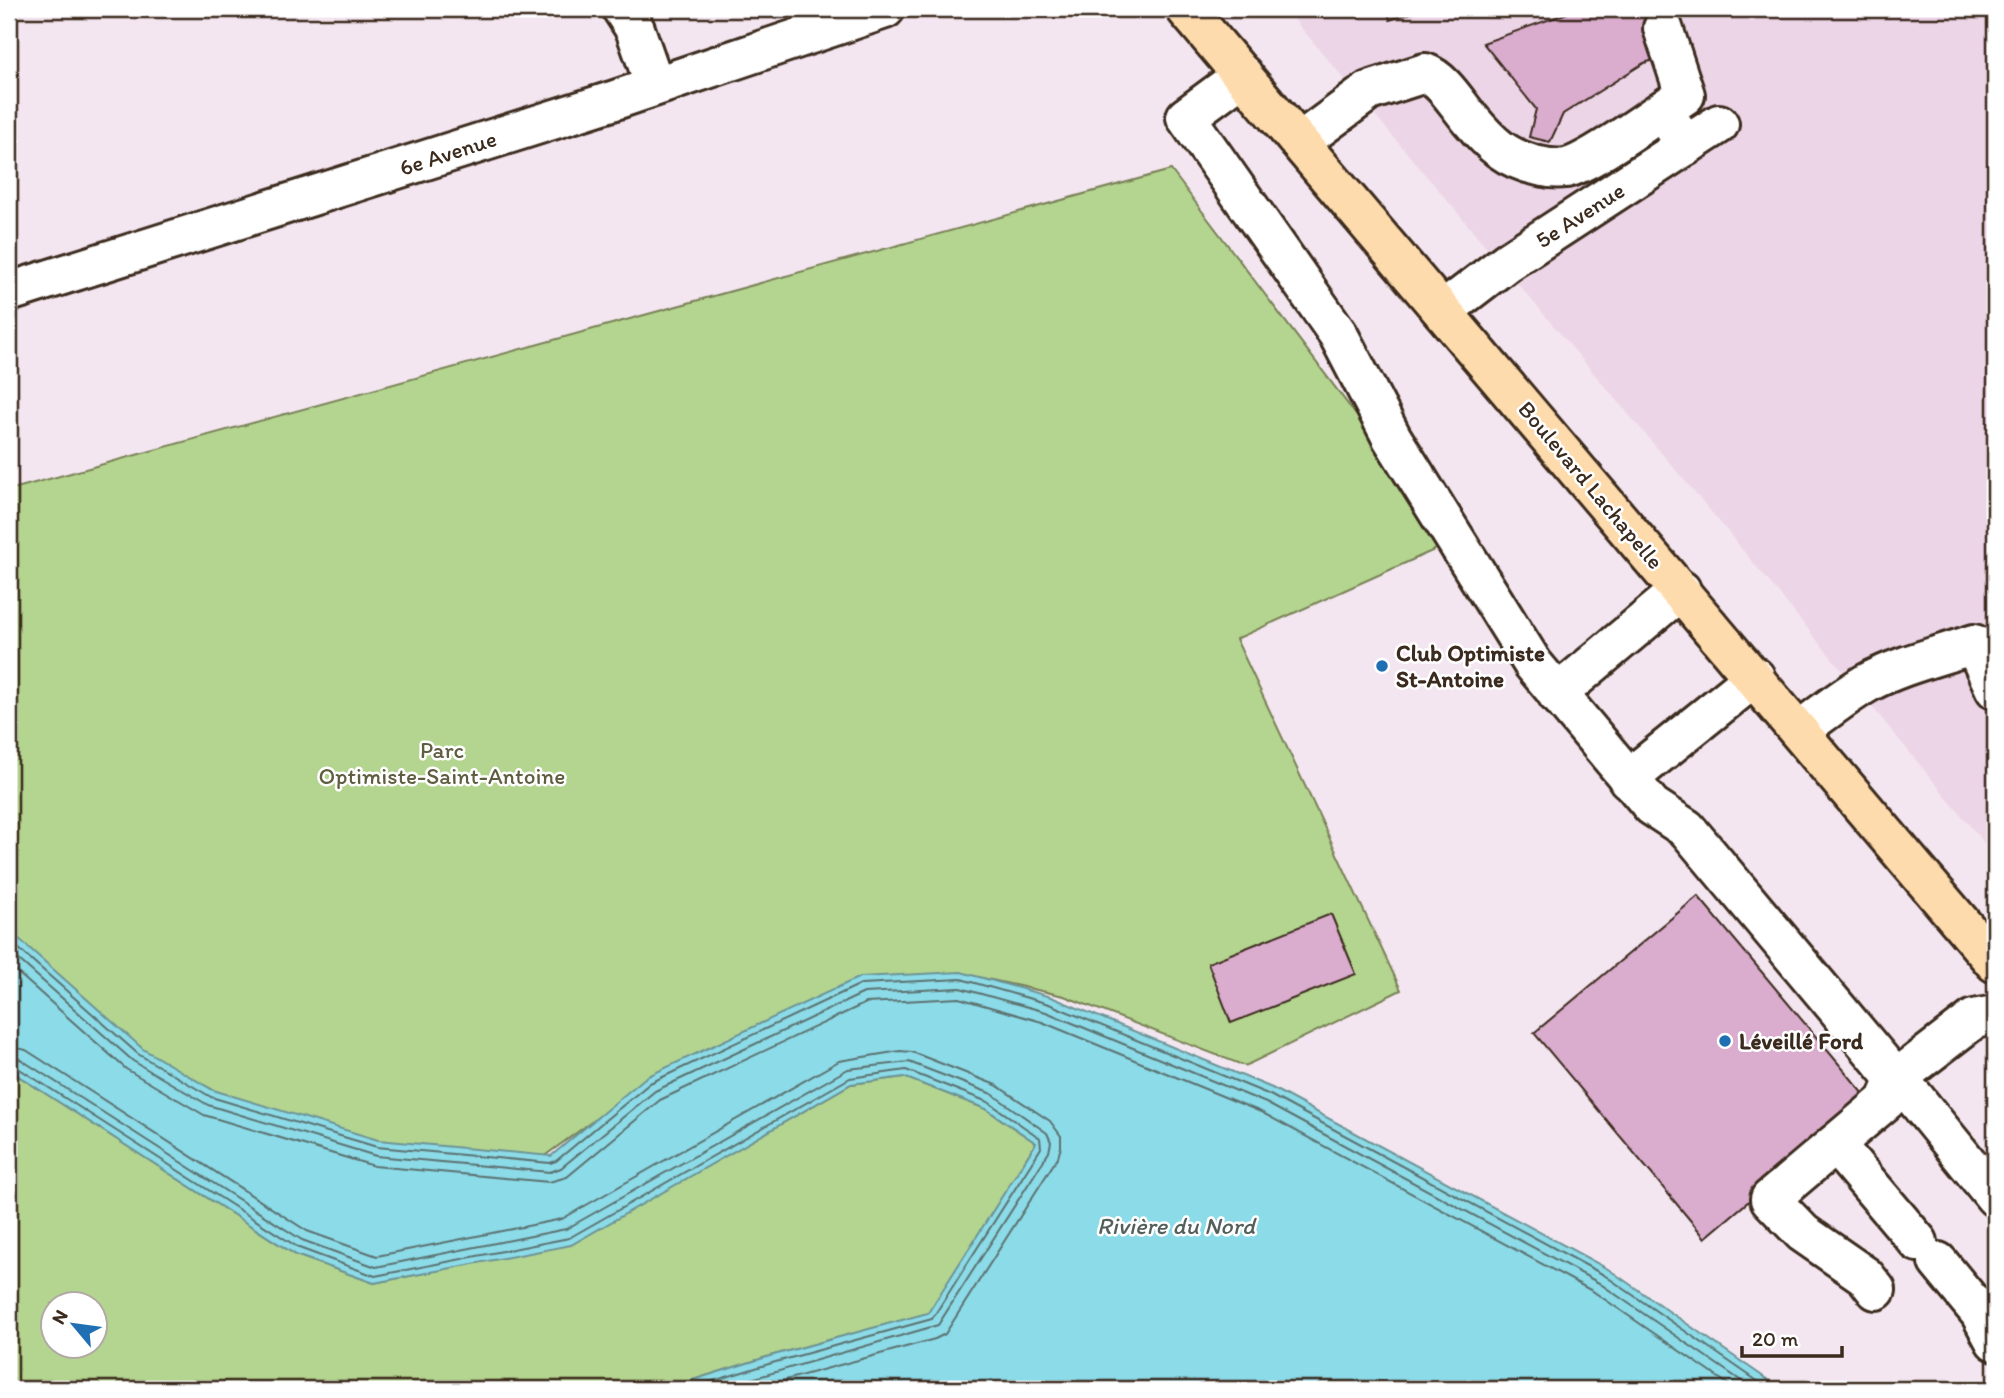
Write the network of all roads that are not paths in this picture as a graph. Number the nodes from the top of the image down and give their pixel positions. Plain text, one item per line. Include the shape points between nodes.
1 (622, 9) edge
2 (885, 9) edge
3 (1186, 9) edge
4 (1663, 28) dead end
5 (1243, 75) junction
6 (655, 86) junction
7 (1663, 110) junction
8 (1719, 124) dead end
9 (1300, 142) junction
10 (1686, 146) junction
11 (9, 292) edge
12 (1444, 311) junction
13 (1681, 590) junction
14 (1985, 641) edge
15 (1755, 677) junction
16 (1995, 689) edge
17 (1557, 694) junction
18 (1800, 730) junction
19 (1628, 779) junction
20 (1995, 962) edge
21 (1995, 1015) edge
22 (1896, 1079) junction
23 (1835, 1144) junction
24 (1995, 1197) edge
25 (1876, 1290) dead end
26 (1995, 1341) edge

1 - 6 street via 635,29
2 - 6 street, 6e Avenue
3 - 5 main road, Boulevard Lachapelle
4 - 7 street via 1685,95
5 - 9 main road, Boulevard Lachapelle
5 - 17 street via 1186,117 1338,334 1392,438 1533,664
6 - 11 street, 6e Avenue
7 - 9 street via 1582,162 1547,168 1512,159 1499,149 1426,73 1369,91
7 - 10 street
8 - 10 street, 5e Avenue
9 - 12 main road, Boulevard Lachapelle
10 - 12 street, 5e Avenue via 1507,262
12 - 13 main road, Boulevard Lachapelle
13 - 15 main road, Boulevard Lachapelle
13 - 17 street
14 - 16 street
14 - 18 street via 1869,682
15 - 18 main road, Boulevard Lachapelle
15 - 19 street
17 - 19 street
18 - 20 main road, Boulevard Lachapelle
19 - 22 street via 1652,806 1687,829
21 - 22 street via 1975,1019
22 - 23 street via 1887,1100
22 - 24 street
23 - 25 street via 1770,1199 1803,1233 1865,1276
23 - 26 street via 1980,1313

